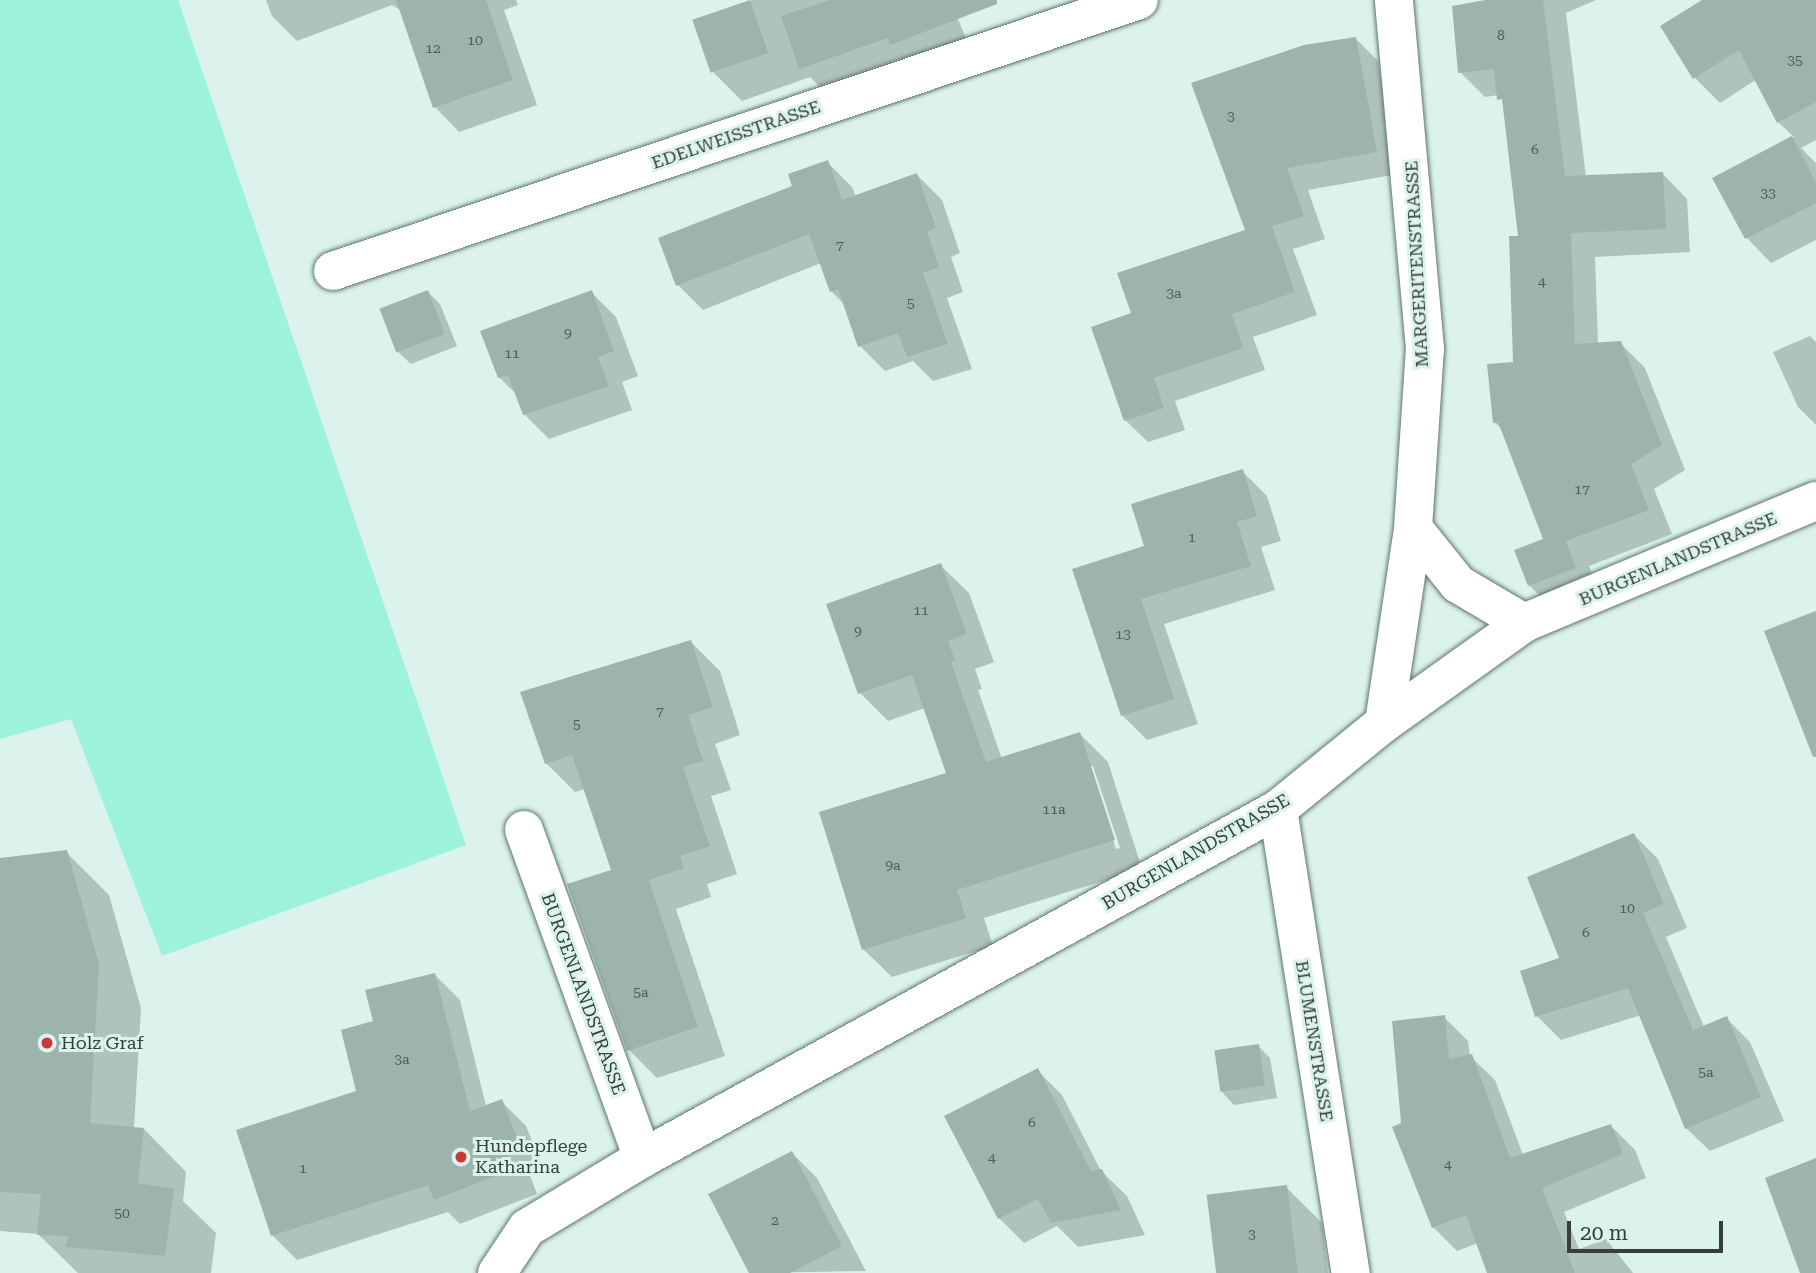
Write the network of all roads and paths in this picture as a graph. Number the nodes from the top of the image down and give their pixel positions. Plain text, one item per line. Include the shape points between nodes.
1 (1139, 0) edge
2 (1394, 0) edge
3 (333, 271) dead end
4 (1816, 501) edge
5 (1413, 528) junction
6 (1524, 623) junction
7 (1384, 723) junction
8 (1278, 809) junction
9 (524, 830) dead end
10 (643, 1158) junction
11 (497, 1273) edge
12 (1351, 1273) edge

1 - 3 street, EDELWEISSTRASSE
2 - 5 street, MARGERITENSTRASSE via 1425,349
4 - 6 street, BURGENLANDSTRASSE
5 - 6 street via 1458,584
5 - 7 street, MARGERITENSTRASSE
6 - 7 street, BURGENLANDSTRASSE
7 - 8 street, BURGENLANDSTRASSE
8 - 10 street, BURGENLANDSTRASSE
8 - 12 street, BLUMENSTRASSE
9 - 10 street, BURGENLANDSTRASSE
10 - 11 street, BURGENLANDSTRASSE via 527,1227

